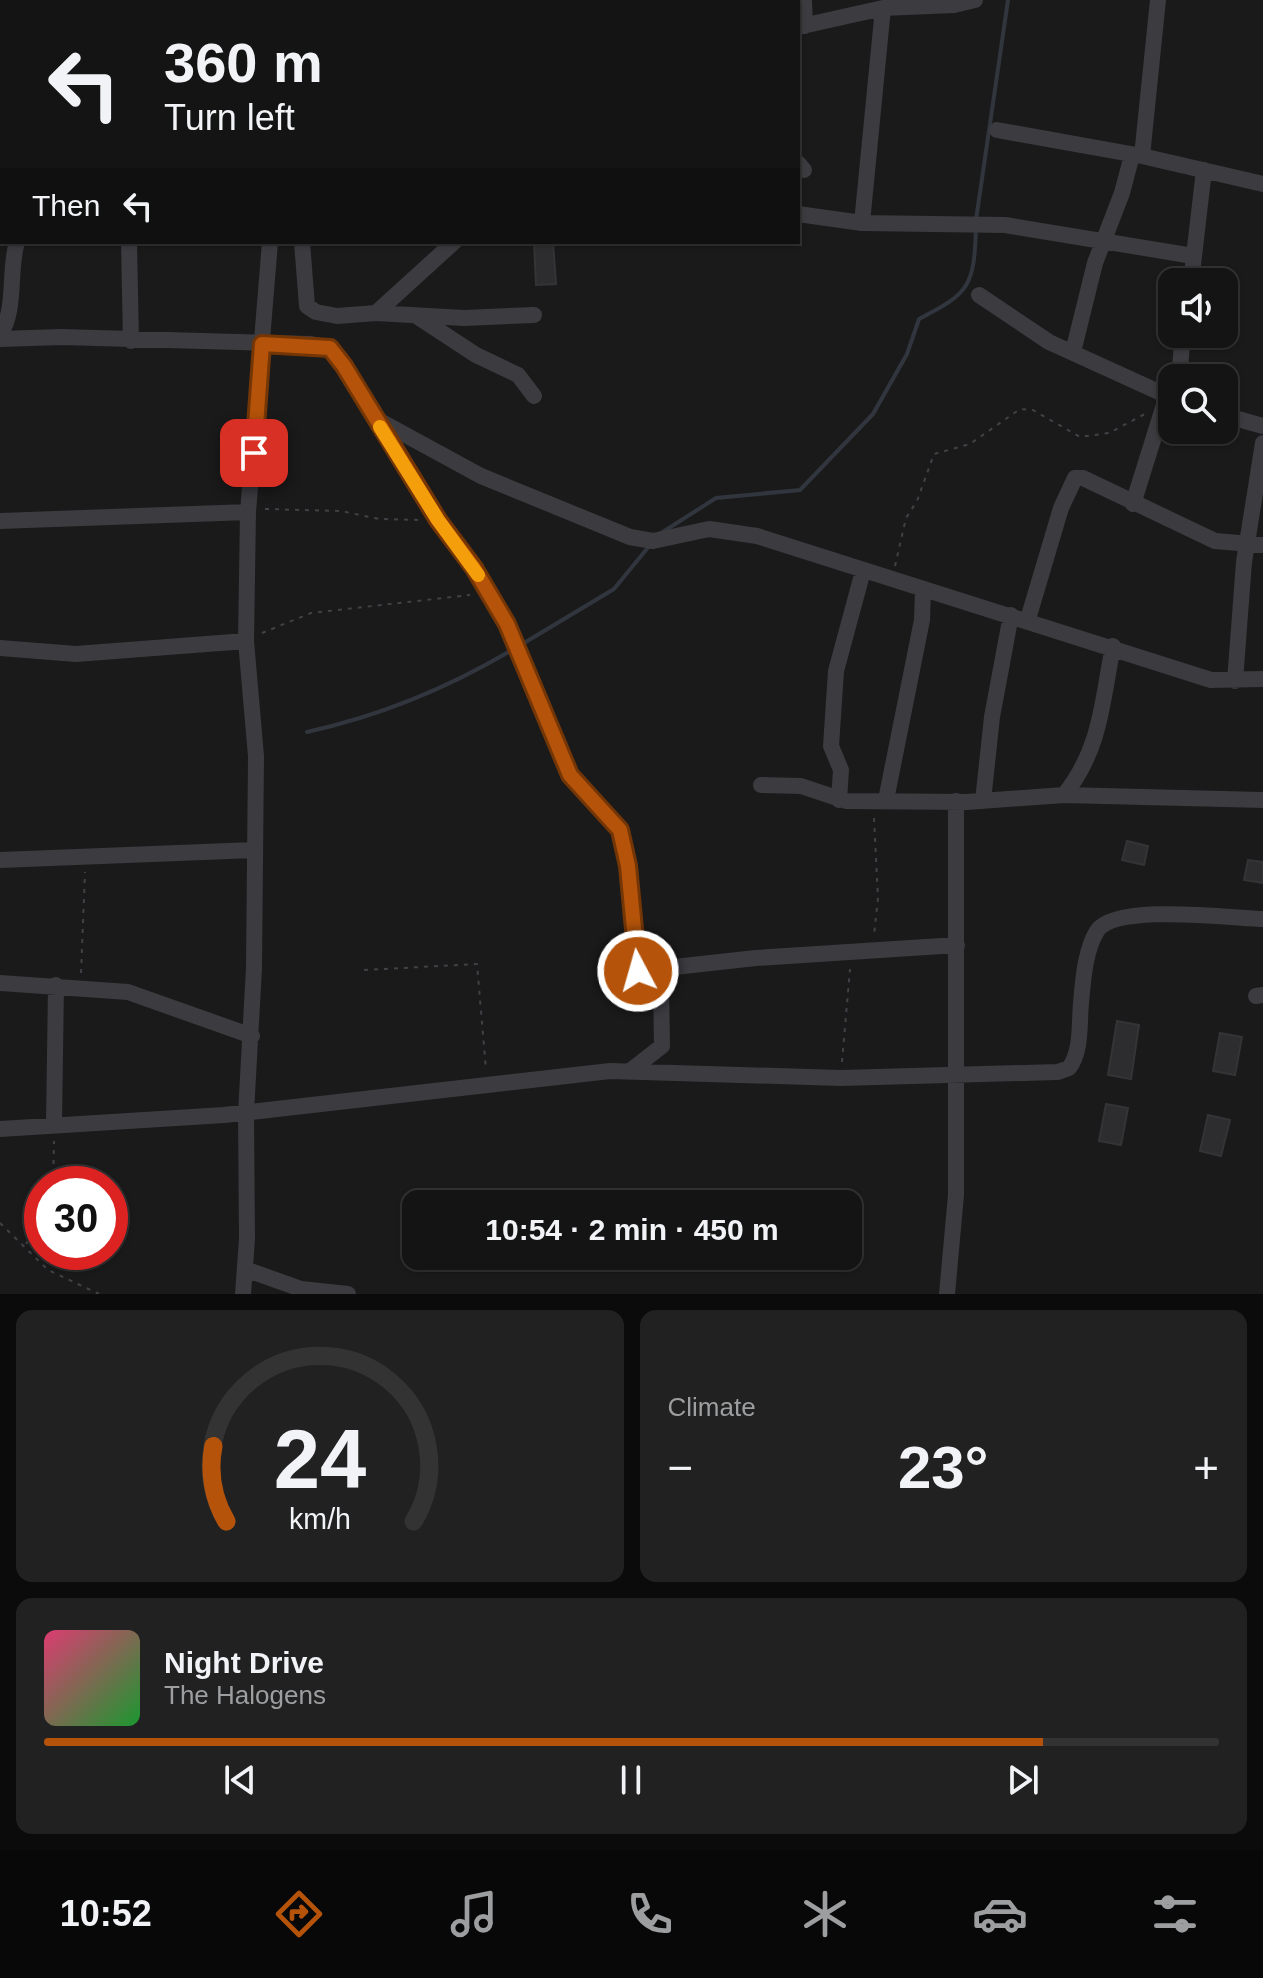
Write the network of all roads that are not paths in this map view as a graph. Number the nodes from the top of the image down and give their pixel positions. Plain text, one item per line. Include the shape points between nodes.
1 (804, 0) edge
2 (975, 0) edge
3 (1158, 0) edge
4 (883, 8) junction
5 (802, 26) edge
6 (997, 130) dead end
7 (1137, 156) junction
8 (1204, 170) junction
9 (1263, 184) edge
10 (800, 214) edge
11 (862, 223) junction
12 (1104, 242) junction
13 (16, 244) edge
14 (129, 244) edge
15 (270, 244) edge
16 (302, 244) edge
17 (452, 244) edge
18 (1193, 256) junction
19 (1192, 268) edge
20 (979, 295) dead end
21 (376, 313) junction
22 (534, 315) dead end
23 (417, 317) junction
24 (0, 337) edge
25 (131, 341) junction
26 (262, 344) junction
27 (1073, 352) junction
28 (1158, 393) edge
29 (534, 396) dead end
30 (375, 419) junction
31 (1238, 419) edge
32 (1263, 426) edge
33 (1158, 435) edge
34 (1263, 443) edge
35 (1133, 504) junction
36 (248, 512) junction
37 (0, 521) edge
38 (1255, 545) edge
39 (863, 571) junction
40 (923, 590) junction
41 (1020, 617) junction
42 (246, 641) junction
43 (1113, 646) junction
44 (0, 648) edge
45 (1263, 679) edge
46 (1235, 681) junction
47 (761, 785) dead end
48 (1064, 795) junction
49 (839, 800) junction
50 (1263, 800) edge
51 (879, 801) junction
52 (956, 801) junction
53 (983, 801) junction
54 (254, 850) junction
55 (0, 860) edge
56 (1263, 919) edge
57 (957, 945) junction
58 (638, 971) junction
59 (0, 983) edge
60 (56, 985) junction
61 (252, 1036) junction
62 (630, 1071) junction
63 (955, 1072) junction
64 (246, 1113) junction
65 (54, 1124) junction
66 (0, 1129) edge
67 (245, 1269) junction
68 (243, 1294) edge
69 (348, 1294) edge
70 (947, 1294) edge

1 - 5 street
2 - 4 street
3 - 7 street
4 - 5 street
4 - 11 street
6 - 7 street
7 - 8 street
7 - 12 street
8 - 9 street
8 - 18 street
10 - 11 street
11 - 12 street via 1005,225
12 - 18 street
12 - 27 street via 1088,284
13 - 24 street via 8,321
14 - 25 street
15 - 26 street
16 - 21 street via 307,306 324,314
17 - 21 street
18 - 19 street
20 - 27 street
21 - 23 street
22 - 23 street
23 - 29 street via 518,375
24 - 25 street
25 - 26 street
26 - 30 street via 330,348
26 - 36 street
27 - 28 street
30 - 39 street via 481,476 630,537 653,541 730,530
30 - 58 street via 519,646 570,775 622,835
31 - 32 street
33 - 35 street
34 - 38 street
35 - 38 street via 1215,541
35 - 41 street via 1083,478 1074,479
36 - 37 street
36 - 42 street
38 - 46 street
39 - 40 street
39 - 49 street via 836,671 831,746 841,770
40 - 41 street
40 - 51 street via 922,620
41 - 43 street
41 - 53 street via 992,717
42 - 44 street via 76,654
42 - 54 street via 256,756
43 - 46 street via 1211,680
43 - 48 street via 1094,742 1083,771
45 - 46 street
47 - 49 street via 801,786
48 - 50 street
48 - 53 street
49 - 51 street
51 - 52 street
52 - 53 street
52 - 57 street
54 - 55 street
54 - 61 street
56 - 63 street via 1111,919 1097,930 1089,953 1076,1056 1069,1068 1045,1073
57 - 58 street
57 - 63 street
58 - 62 street via 661,985 663,1041 655,1055
59 - 60 street
60 - 61 street via 128,992
60 - 65 street
61 - 64 street
62 - 63 street via 841,1078
62 - 64 street
63 - 70 street via 956,1195
64 - 65 street
64 - 67 street
65 - 66 street
67 - 68 street
67 - 69 street via 301,1289

